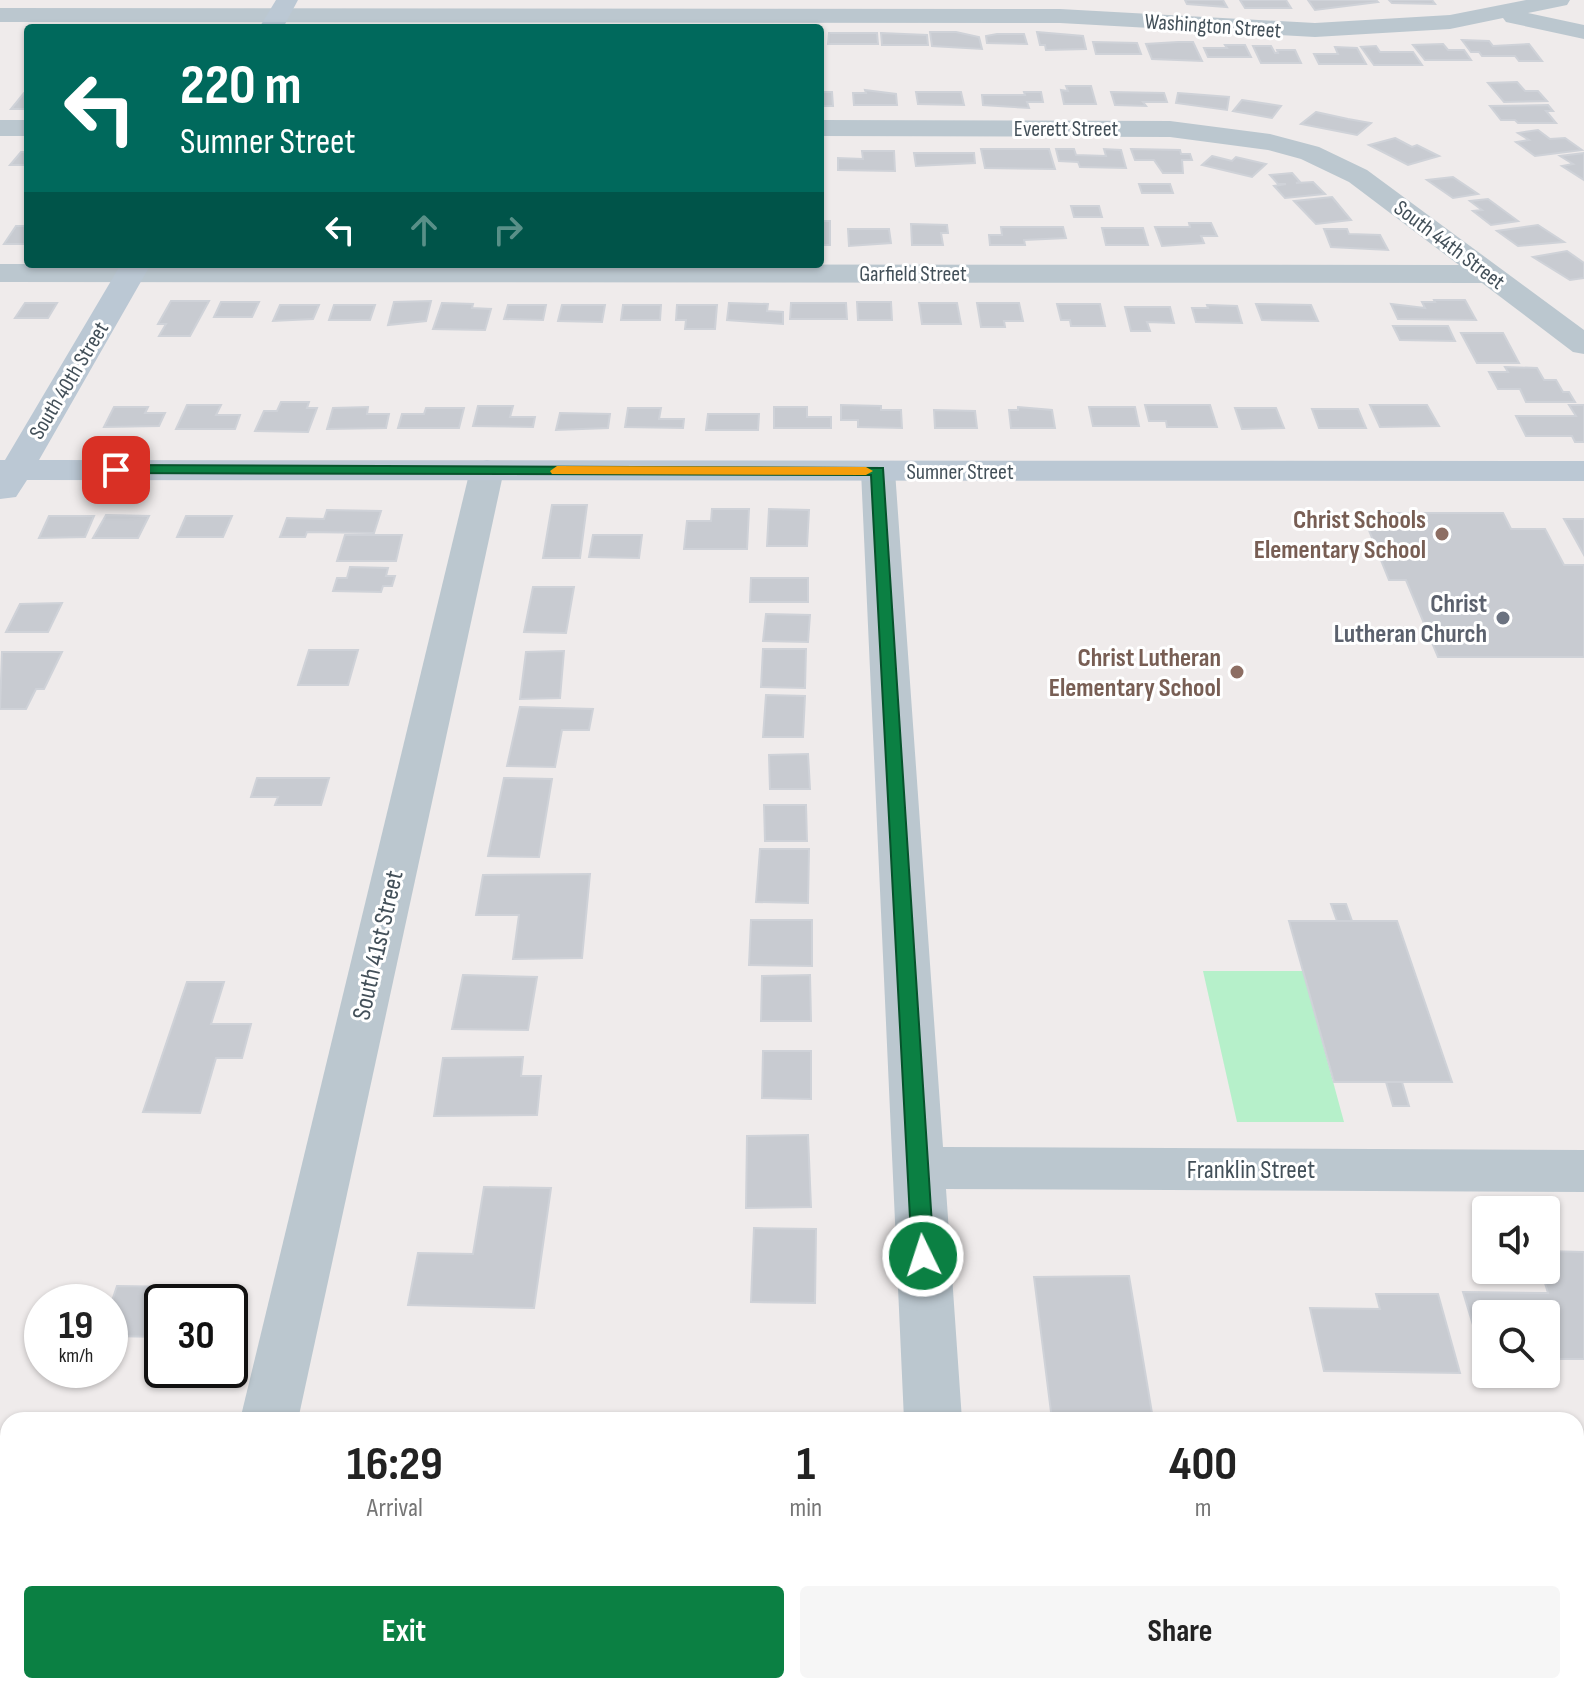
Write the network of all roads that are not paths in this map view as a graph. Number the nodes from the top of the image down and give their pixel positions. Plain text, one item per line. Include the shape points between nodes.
1 (1559, 0) edge
2 (279, 14) edge
3 (1500, 14) junction
4 (0, 15) edge
5 (1584, 32) edge
6 (0, 128) edge
7 (24, 128) edge
8 (824, 128) edge
9 (1310, 153) joint
10 (134, 268) edge
11 (0, 273) edge
12 (1490, 274) junction
13 (1584, 345) edge
14 (487, 470) junction
15 (878, 471) junction
16 (1584, 471) edge
17 (5, 478) edge
18 (917, 1168) junction
19 (1584, 1171) edge
20 (271, 1412) edge
21 (932, 1412) edge

1 - 3 street, Washington Street
2 - 3 street, Washington Street via 1060,16 1315,30 1405,27
2 - 4 street, Washington Street
3 - 5 street
6 - 7 street
8 - 9 street, Everett Street via 1170,129 1238,135
9 - 12 street, South 44th Street via 1358,176
10 - 11 street, Garfield Street
10 - 12 street, Garfield Street
10 - 17 street, South 40th Street
12 - 13 street, South 44th Street
14 - 15 street, Sumner Street
14 - 17 street, Sumner Street
14 - 20 street, South 41st Street
15 - 16 street, Sumner Street
15 - 18 street
18 - 19 street, Franklin Street
18 - 21 street

